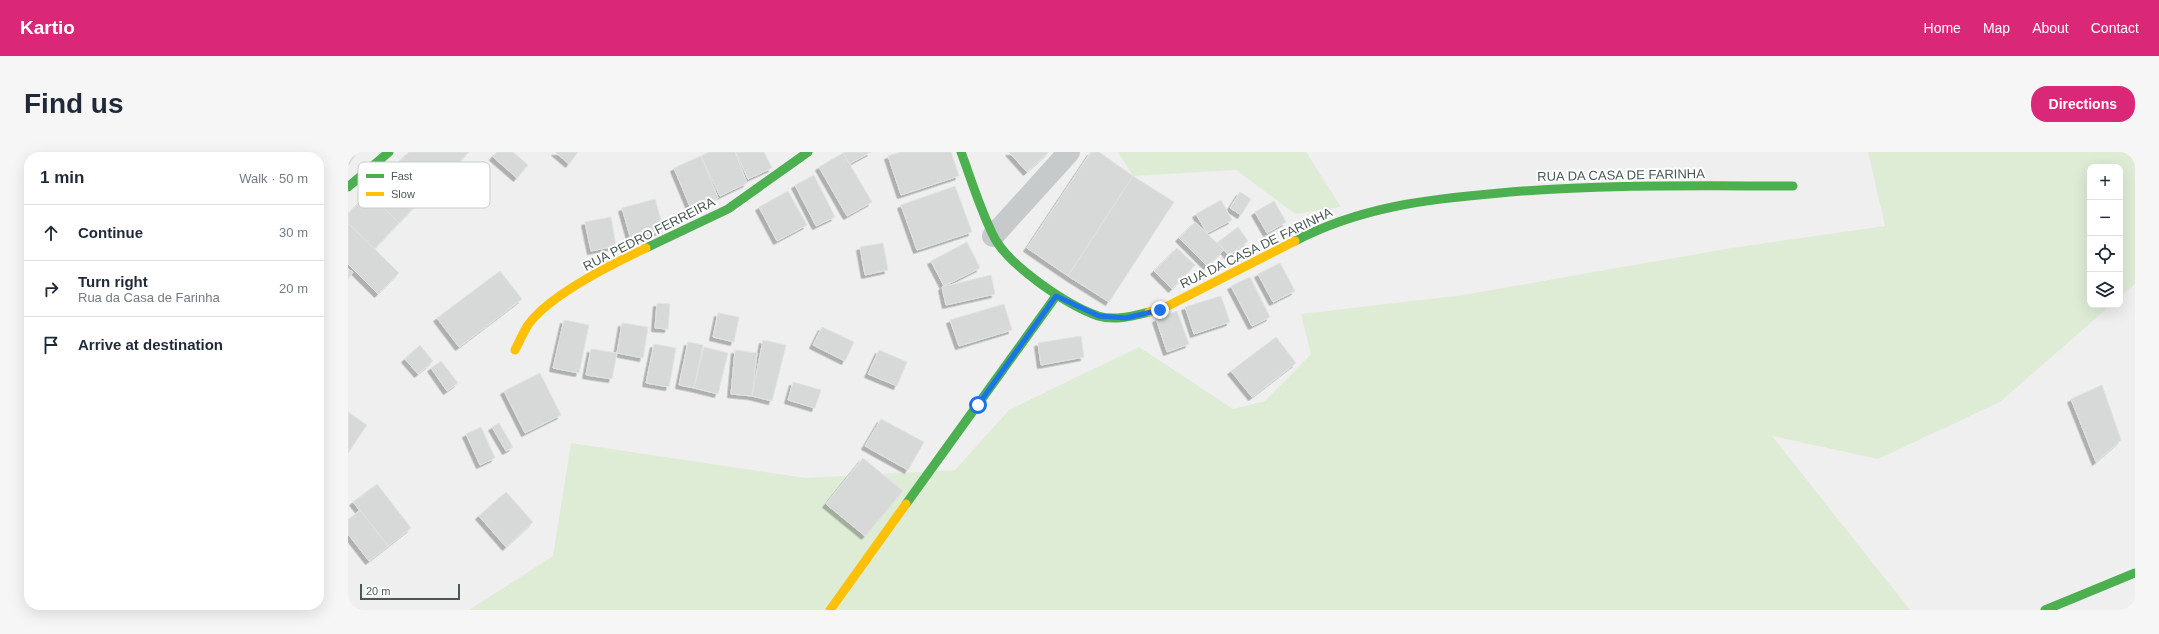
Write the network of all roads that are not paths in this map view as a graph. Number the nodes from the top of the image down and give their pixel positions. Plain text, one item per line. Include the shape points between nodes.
1 (389, 152) edge
2 (808, 152) edge
3 (961, 152) edge
4 (1069, 152) edge
5 (377, 162) edge
6 (358, 178) edge
7 (1793, 186) dead end
8 (348, 187) edge
9 (993, 236) junction
10 (1056, 296) junction
11 (514, 350) dead end
12 (2135, 573) edge
13 (830, 610) edge
14 (2045, 610) edge

1 - 5 street
2 - 11 street, RUA PEDRO FERREIRA via 728,209 613,264 549,303 528,325
3 - 9 street, RUA DA CASA DE FARINHA
4 - 9 street
6 - 8 street
7 - 10 street, RUA DA CASA DE FARINHA via 1567,187 1438,198 1390,206 1318,229 1160,310 1126,318 1099,316
9 - 10 street, RUA DA CASA DE FARINHA via 1006,254
10 - 13 street
12 - 14 street

